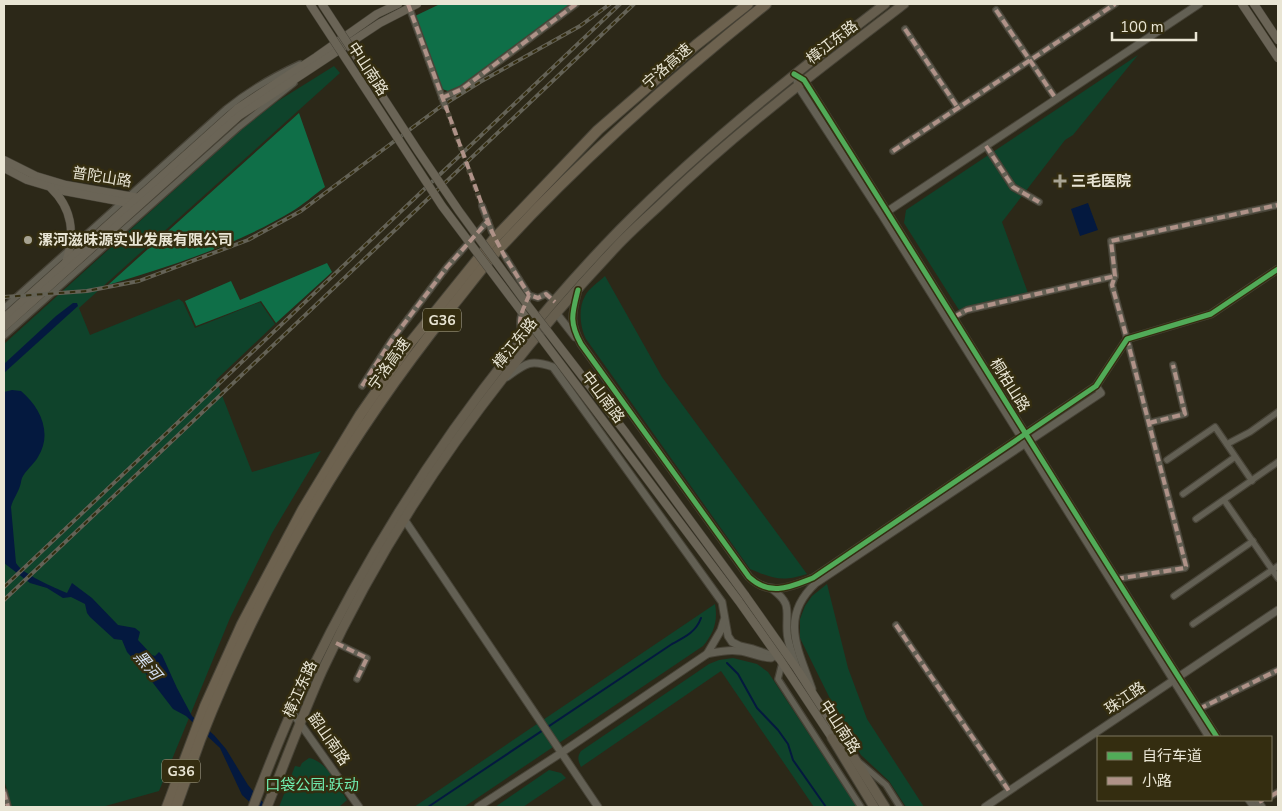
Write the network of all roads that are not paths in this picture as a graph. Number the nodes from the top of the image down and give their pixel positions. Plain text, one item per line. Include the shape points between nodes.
1 (310, 4) edge
2 (322, 4) edge
3 (398, 4) edge
4 (576, 4) edge
5 (748, 4) edge
6 (766, 4) edge
7 (885, 4) edge
8 (904, 4) edge
9 (1114, 4) edge
10 (1199, 4) edge
11 (1242, 4) edge
12 (1254, 4) edge
13 (412, 5) edge
14 (996, 10) dead end
15 (905, 29) dead end
16 (1278, 40) edge
17 (1278, 58) edge
18 (1030, 60) junction
19 (317, 61) junction
20 (794, 74) junction
21 (801, 83) junction
22 (443, 99) junction
23 (1056, 99) junction
24 (958, 108) junction
25 (447, 110) tunnel mouth
26 (986, 146) junction
27 (893, 151) dead end
28 (4, 160) edge
29 (4, 168) edge
30 (49, 187) junction
31 (130, 195) junction
32 (122, 202) junction
33 (143, 202) junction
34 (1039, 202) dead end
35 (131, 204) junction
36 (1278, 205) edge
37 (482, 206) tunnel mouth
38 (885, 213) junction
39 (488, 221) junction
40 (492, 232) dead end
41 (69, 250) junction
42 (504, 256) dead end
43 (65, 264) junction
44 (1278, 269) edge
45 (1114, 276) junction
46 (578, 290) junction
47 (529, 295) junction
48 (555, 302) junction
49 (4, 308) edge
50 (556, 314) junction
51 (954, 317) junction
52 (4, 318) edge
53 (4, 327) edge
54 (4, 336) edge
55 (524, 336) junction
56 (1128, 339) junction
57 (581, 344) junction
58 (1172, 366) dead end
59 (501, 382) junction
60 (362, 386) dead end
61 (1278, 412) edge
62 (1149, 423) junction
63 (1026, 439) junction
64 (1227, 444) junction
65 (1236, 457) junction
66 (1167, 460) dead end
67 (1278, 462) edge
68 (1252, 480) junction
69 (1183, 494) dead end
70 (1224, 500) junction
71 (404, 519) junction
72 (1196, 519) dead end
73 (1253, 541) junction
74 (1276, 568) edge
75 (1278, 578) edge
76 (1116, 579) junction
77 (771, 588) junction
78 (1174, 596) dead end
79 (1278, 610) edge
80 (725, 614) junction
81 (1193, 624) dead end
82 (896, 625) dead end
83 (336, 643) junction
84 (707, 654) junction
85 (780, 661) junction
86 (797, 669) junction
87 (1278, 670) edge
88 (356, 679) dead end
89 (1176, 680) junction
90 (815, 697) junction
91 (209, 708) junction
92 (1199, 709) junction
93 (292, 712) junction
94 (300, 722) junction
95 (836, 736) junction
96 (1208, 736) edge
97 (1216, 736) edge
98 (197, 737) junction
99 (562, 753) junction
100 (854, 757) junction
101 (1009, 791) junction
102 (4, 792) edge
103 (8, 807) edge
104 (168, 807) edge
105 (176, 807) edge
106 (253, 807) edge
107 (267, 807) edge
108 (359, 807) edge
109 (478, 807) edge
110 (598, 807) edge
111 (861, 807) edge
112 (874, 807) edge
113 (885, 807) edge
114 (900, 807) edge
115 (986, 807) edge

1 - 85 main road, 中山南路, bridge via 442,206 738,600
2 - 86 main road, 中山南路, bridge via 459,210
3 - 19 main road via 377,14
4 - 22 street via 462,89
5 - 91 highway, 宁洛高速 / G36 via 598,130 494,239 411,342 360,415 303,509 242,624
6 - 91 highway, 宁洛高速 / G36 via 663,88 586,160 496,252 414,354 313,507
7 - 20 main road, 樟江东路
8 - 21 main road, 樟江东路
9 - 18 street
10 - 23 street
11 - 17 main road
12 - 16 main road
13 - 19 main road
13 - 22 street
14 - 18 street
15 - 24 street
18 - 23 street
18 - 24 street
19 - 31 street via 286,70 236,101
19 - 33 main road via 239,116
20 - 21 street, 桐柏山路
20 - 48 main road, 樟江东路 via 652,199 605,245
21 - 38 street, 桐柏山路
21 - 46 main road, 樟江东路 via 681,186 617,246
22 - 25 street, bridge
23 - 26 street
24 - 27 street
26 - 34 street via 1014,187
26 - 38 street
28 - 31 main road, 普陀山路 via 36,176 66,185
29 - 30 main road, 普陀山路
30 - 32 main road, 普陀山路
30 - 41 main road via 67,210 71,224
31 - 32 street
31 - 33 main road, 普陀山路
32 - 35 main road, 普陀山路
32 - 41 street
33 - 35 main road, 普陀山路
33 - 53 main road
33 - 54 street
35 - 43 main road
36 - 45 street via 1111,241
37 - 39 street
38 - 51 street, 桐柏山路
38 - 63 street, 桐柏山路
39 - 40 street
39 - 60 street via 447,267 391,341
41 - 43 main road
41 - 49 street
42 - 47 street
43 - 52 main road
44 - 56 street via 1211,314
45 - 51 street via 967,310
45 - 56 street via 1112,285
46 - 50 main road, 樟江东路
46 - 57 street via 572,323
47 - 48 street via 538,298 546,294
47 - 55 street via 519,322
48 - 55 main road, 樟江东路
50 - 57 street
50 - 59 main road, 樟江东路
51 - 63 street, 桐柏山路
55 - 93 main road, 樟江东路 via 449,436 396,516 365,569
56 - 62 street
56 - 63 street via 1096,386 1101,393
57 - 77 street via 749,577
58 - 62 street via 1185,414
59 - 71 main road, 樟江东路
59 - 80 street via 522,365 538,362 553,367 722,602
61 - 64 street
62 - 76 street via 1186,566
63 - 76 street, 桐柏山路
63 - 77 street via 813,578 781,590
63 - 89 street, 桐柏山路
63 - 90 street via 808,591 796,612 794,632
64 - 65 street
64 - 66 street via 1215,427
65 - 68 street
65 - 69 street
67 - 68 street
68 - 70 street
70 - 72 street
70 - 73 street
71 - 83 main road, 樟江东路
71 - 99 street
73 - 74 street
73 - 78 street
74 - 75 street
74 - 81 street
76 - 89 street, 桐柏山路
77 - 86 street via 788,606 787,633
79 - 89 street, 珠江路
80 - 84 street via 721,630
80 - 85 street via 732,642
82 - 101 street
83 - 88 street via 367,658
83 - 94 main road, 樟江东路
84 - 85 street via 739,650
84 - 99 street
85 - 95 main road, 中山南路
85 - 111 street via 778,679
86 - 90 main road, 中山南路
87 - 92 street
89 - 92 street, 桐柏山路
89 - 96 street, 桐柏山路
89 - 101 street, 珠江路
90 - 95 main road, 中山南路
91 - 98 highway, 宁洛高速 / G36
92 - 97 street, 桐柏山路
93 - 94 street, 韶山南路
93 - 106 main road, 樟江东路
94 - 107 main road, 樟江东路
94 - 108 street, 韶山南路
95 - 100 main road, 中山南路
95 - 112 main road, 中山南路
98 - 104 highway, 宁洛高速 / G36
98 - 105 highway, 宁洛高速 / G36
99 - 109 street
99 - 110 street
100 - 113 main road, 中山南路
100 - 114 street via 886,785
101 - 115 street, 珠江路
102 - 103 street

